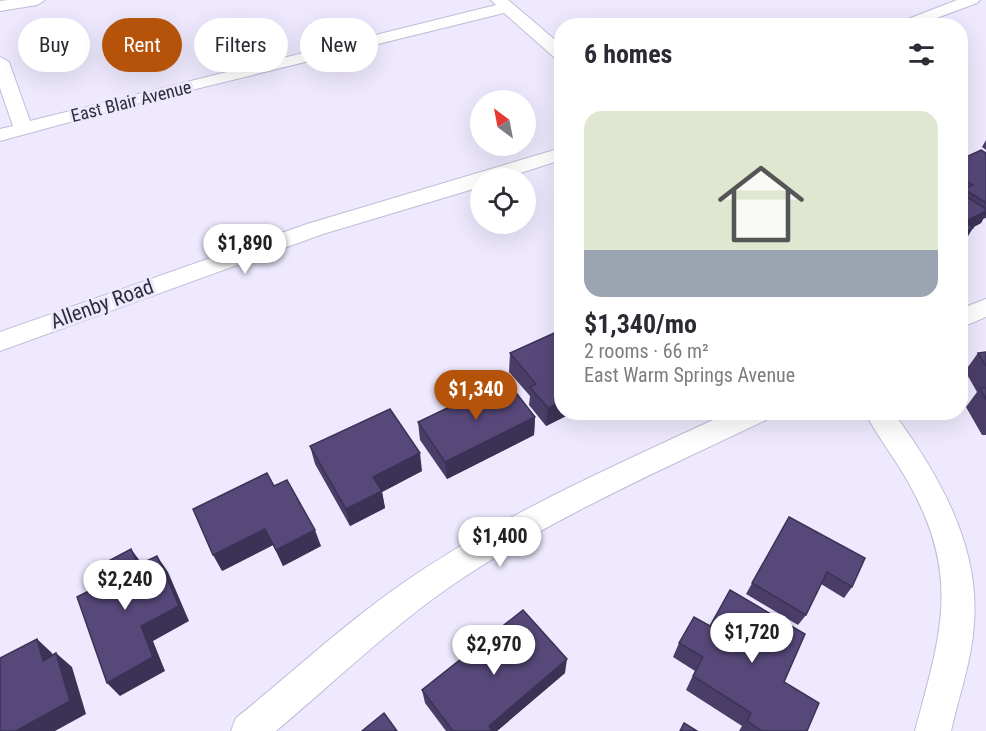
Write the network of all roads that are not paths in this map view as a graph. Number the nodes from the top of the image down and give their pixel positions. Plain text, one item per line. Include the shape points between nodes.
1 (37, 0) edge
2 (972, 0) edge
3 (503, 4) edge
4 (0, 6) edge
5 (921, 18) edge
6 (554, 48) edge
7 (0, 62) edge
8 (24, 128) junction
9 (0, 135) edge
10 (554, 156) edge
11 (517, 168) edge
12 (470, 183) edge
13 (986, 307) edge
14 (968, 315) edge
15 (0, 342) edge
16 (740, 420) edge
17 (884, 420) edge
18 (249, 731) edge
19 (933, 731) edge

1 - 4 street
2 - 5 street
3 - 6 street
3 - 8 street, East Blair Avenue
7 - 8 street
8 - 9 street, East Blair Avenue
10 - 11 street
12 - 15 street, Allenby Road via 315,229
13 - 14 street
16 - 18 street via 603,484 439,576 367,628
17 - 19 street via 905,448 939,513 959,578 958,624

